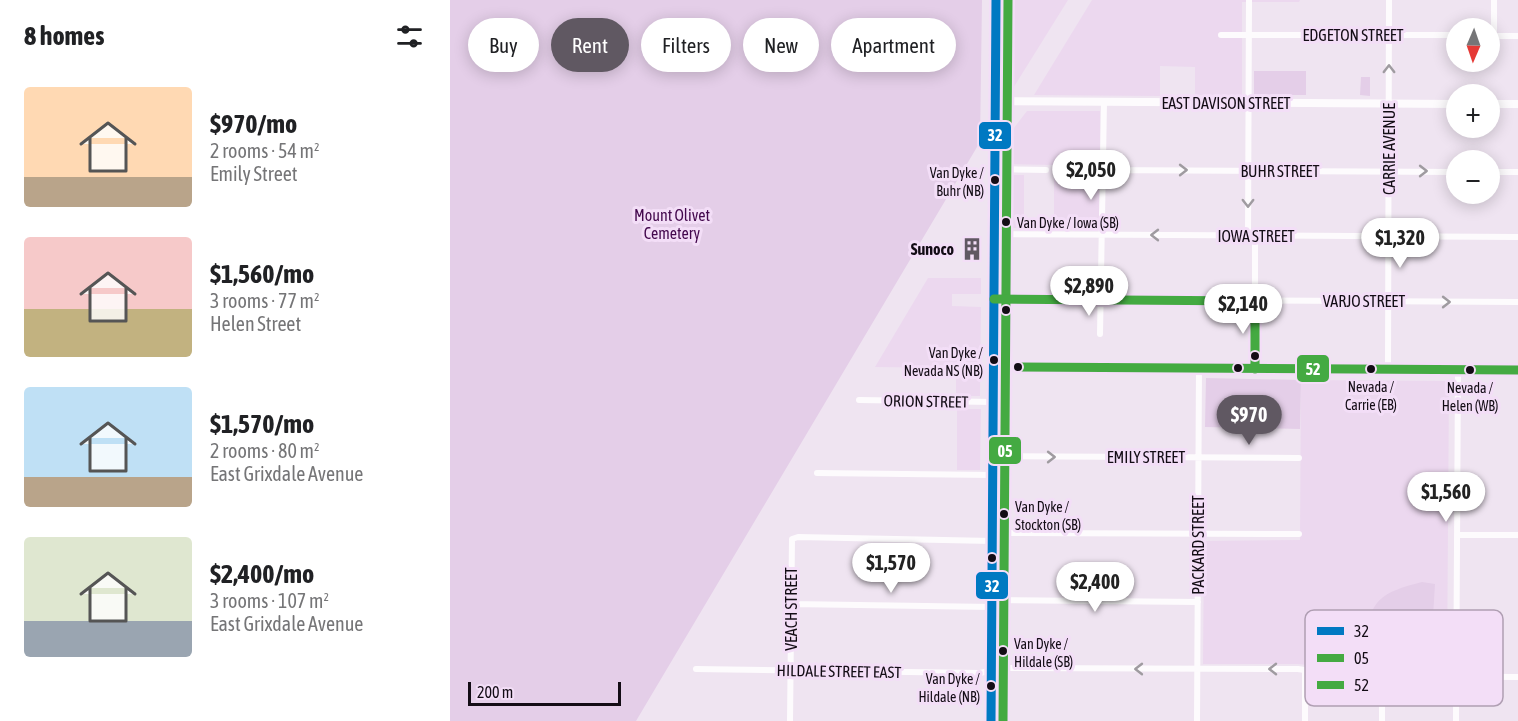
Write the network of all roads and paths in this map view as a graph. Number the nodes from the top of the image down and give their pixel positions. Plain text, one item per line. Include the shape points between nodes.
1 (996, 0) edge
2 (1249, 0) edge
3 (1389, 0) edge
4 (1494, 0) edge
5 (1493, 18) edge
6 (1249, 34) junction
7 (1221, 35) dead end
8 (1389, 35) junction
9 (1446, 35) edge
10 (1500, 36) edge
11 (1518, 36) edge
12 (995, 101) junction
13 (1104, 102) junction
14 (1249, 103) junction
15 (1389, 104) junction
16 (1446, 104) edge
17 (1500, 104) edge
18 (1518, 104) edge
19 (995, 169) junction
20 (1046, 170) dead end
21 (1103, 170) junction
22 (1248, 171) junction
23 (1389, 171) junction
24 (1446, 172) edge
25 (1500, 172) edge
26 (1518, 172) edge
27 (994, 234) junction
28 (1102, 235) junction
29 (1248, 236) junction
30 (1255, 236) junction
31 (1388, 236) junction
32 (1518, 237) edge
33 (994, 299) junction
34 (1101, 300) junction
35 (1255, 301) junction
36 (1388, 302) junction
37 (1518, 302) edge
38 (1100, 334) dead end
39 (993, 366) junction
40 (1200, 368) junction
41 (1255, 369) junction
42 (1388, 369) junction
43 (1458, 369) junction
44 (1518, 370) edge
45 (859, 400) dead end
46 (993, 402) junction
47 (993, 456) junction
48 (1199, 458) junction
49 (1299, 458) dead end
50 (817, 473) dead end
51 (992, 476) junction
52 (1198, 534) junction
53 (1299, 534) dead end
54 (1457, 535) junction
55 (1518, 535) edge
56 (992, 537) junction
57 (1198, 602) junction
58 (791, 604) junction
59 (992, 604) junction
60 (1457, 610) edge
61 (696, 669) dead end
62 (1197, 669) junction
63 (790, 670) junction
64 (1305, 670) joint
65 (991, 671) junction
66 (1503, 677) edge
67 (1518, 677) edge
68 (1456, 706) edge
69 (790, 721) edge
70 (991, 721) edge
71 (1197, 721) edge
72 (1305, 721) edge
73 (1456, 721) edge

1 - 12 main road
2 - 6 street
3 - 8 street, CARRIE AVENUE
4 - 5 street
6 - 7 street, EDGETON STREET
6 - 8 street, EDGETON STREET
6 - 14 street
8 - 9 street, EDGETON STREET
15 -> 8 street, CARRIE AVENUE
10 - 11 street
12 - 13 main road, EAST DAVISON STREET
12 - 19 main road
13 - 14 main road, EAST DAVISON STREET
13 - 21 street
14 - 15 main road, EAST DAVISON STREET
14 - 22 street
15 - 16 main road, EAST DAVISON STREET
15 - 23 street, CARRIE AVENUE
17 - 18 main road
19 - 20 street
19 - 27 main road
21 -> 22 street, BUHR STREET
21 - 28 street
22 - 23 street, BUHR STREET
22 -> 29 street
23 -> 24 street, BUHR STREET
23 - 31 street, CARRIE AVENUE
25 - 26 street
27 - 28 street, IOWA STREET
27 - 33 main road
29 -> 28 street, IOWA STREET
28 - 34 street
29 - 30 street, IOWA STREET
30 - 31 street, IOWA STREET
30 - 35 street
31 - 32 street, IOWA STREET
31 - 36 street, CARRIE AVENUE
33 - 34 street, VARJO STREET
33 - 39 main road
34 - 35 street, VARJO STREET
34 - 38 street
35 - 36 street, VARJO STREET
35 - 41 street
36 -> 37 street, VARJO STREET
36 - 42 street, CARRIE AVENUE
39 - 40 street
39 - 46 main road
40 - 41 street
40 - 48 street, PACKARD STREET
41 - 42 street
42 - 43 street
43 - 44 street
43 - 54 street
45 - 46 street, ORION STREET
46 - 47 main road
47 -> 48 street, EMILY STREET
47 - 51 main road
48 - 49 street, EMILY STREET
48 - 52 street, PACKARD STREET
50 - 51 street
51 - 56 main road
52 - 53 street
52 - 56 street
52 - 57 street, PACKARD STREET
54 - 55 street
54 - 60 street
56 - 58 street, VEACH STREET via 798,537 792,539 791,545
56 - 59 main road
57 - 59 street
57 - 62 street, PACKARD STREET
58 - 59 street
58 - 63 street, VEACH STREET
59 - 65 main road
61 - 63 street, HILDALE STREET EAST
64 -> 62 street, HILDALE STREET EAST
62 -> 65 street, HILDALE STREET EAST
62 - 71 street, PACKARD STREET
63 - 65 street, HILDALE STREET EAST
63 - 69 street, VEACH STREET
64 - 72 street
65 - 70 main road
66 - 67 street, HILDALE STREET EAST
68 - 73 street

